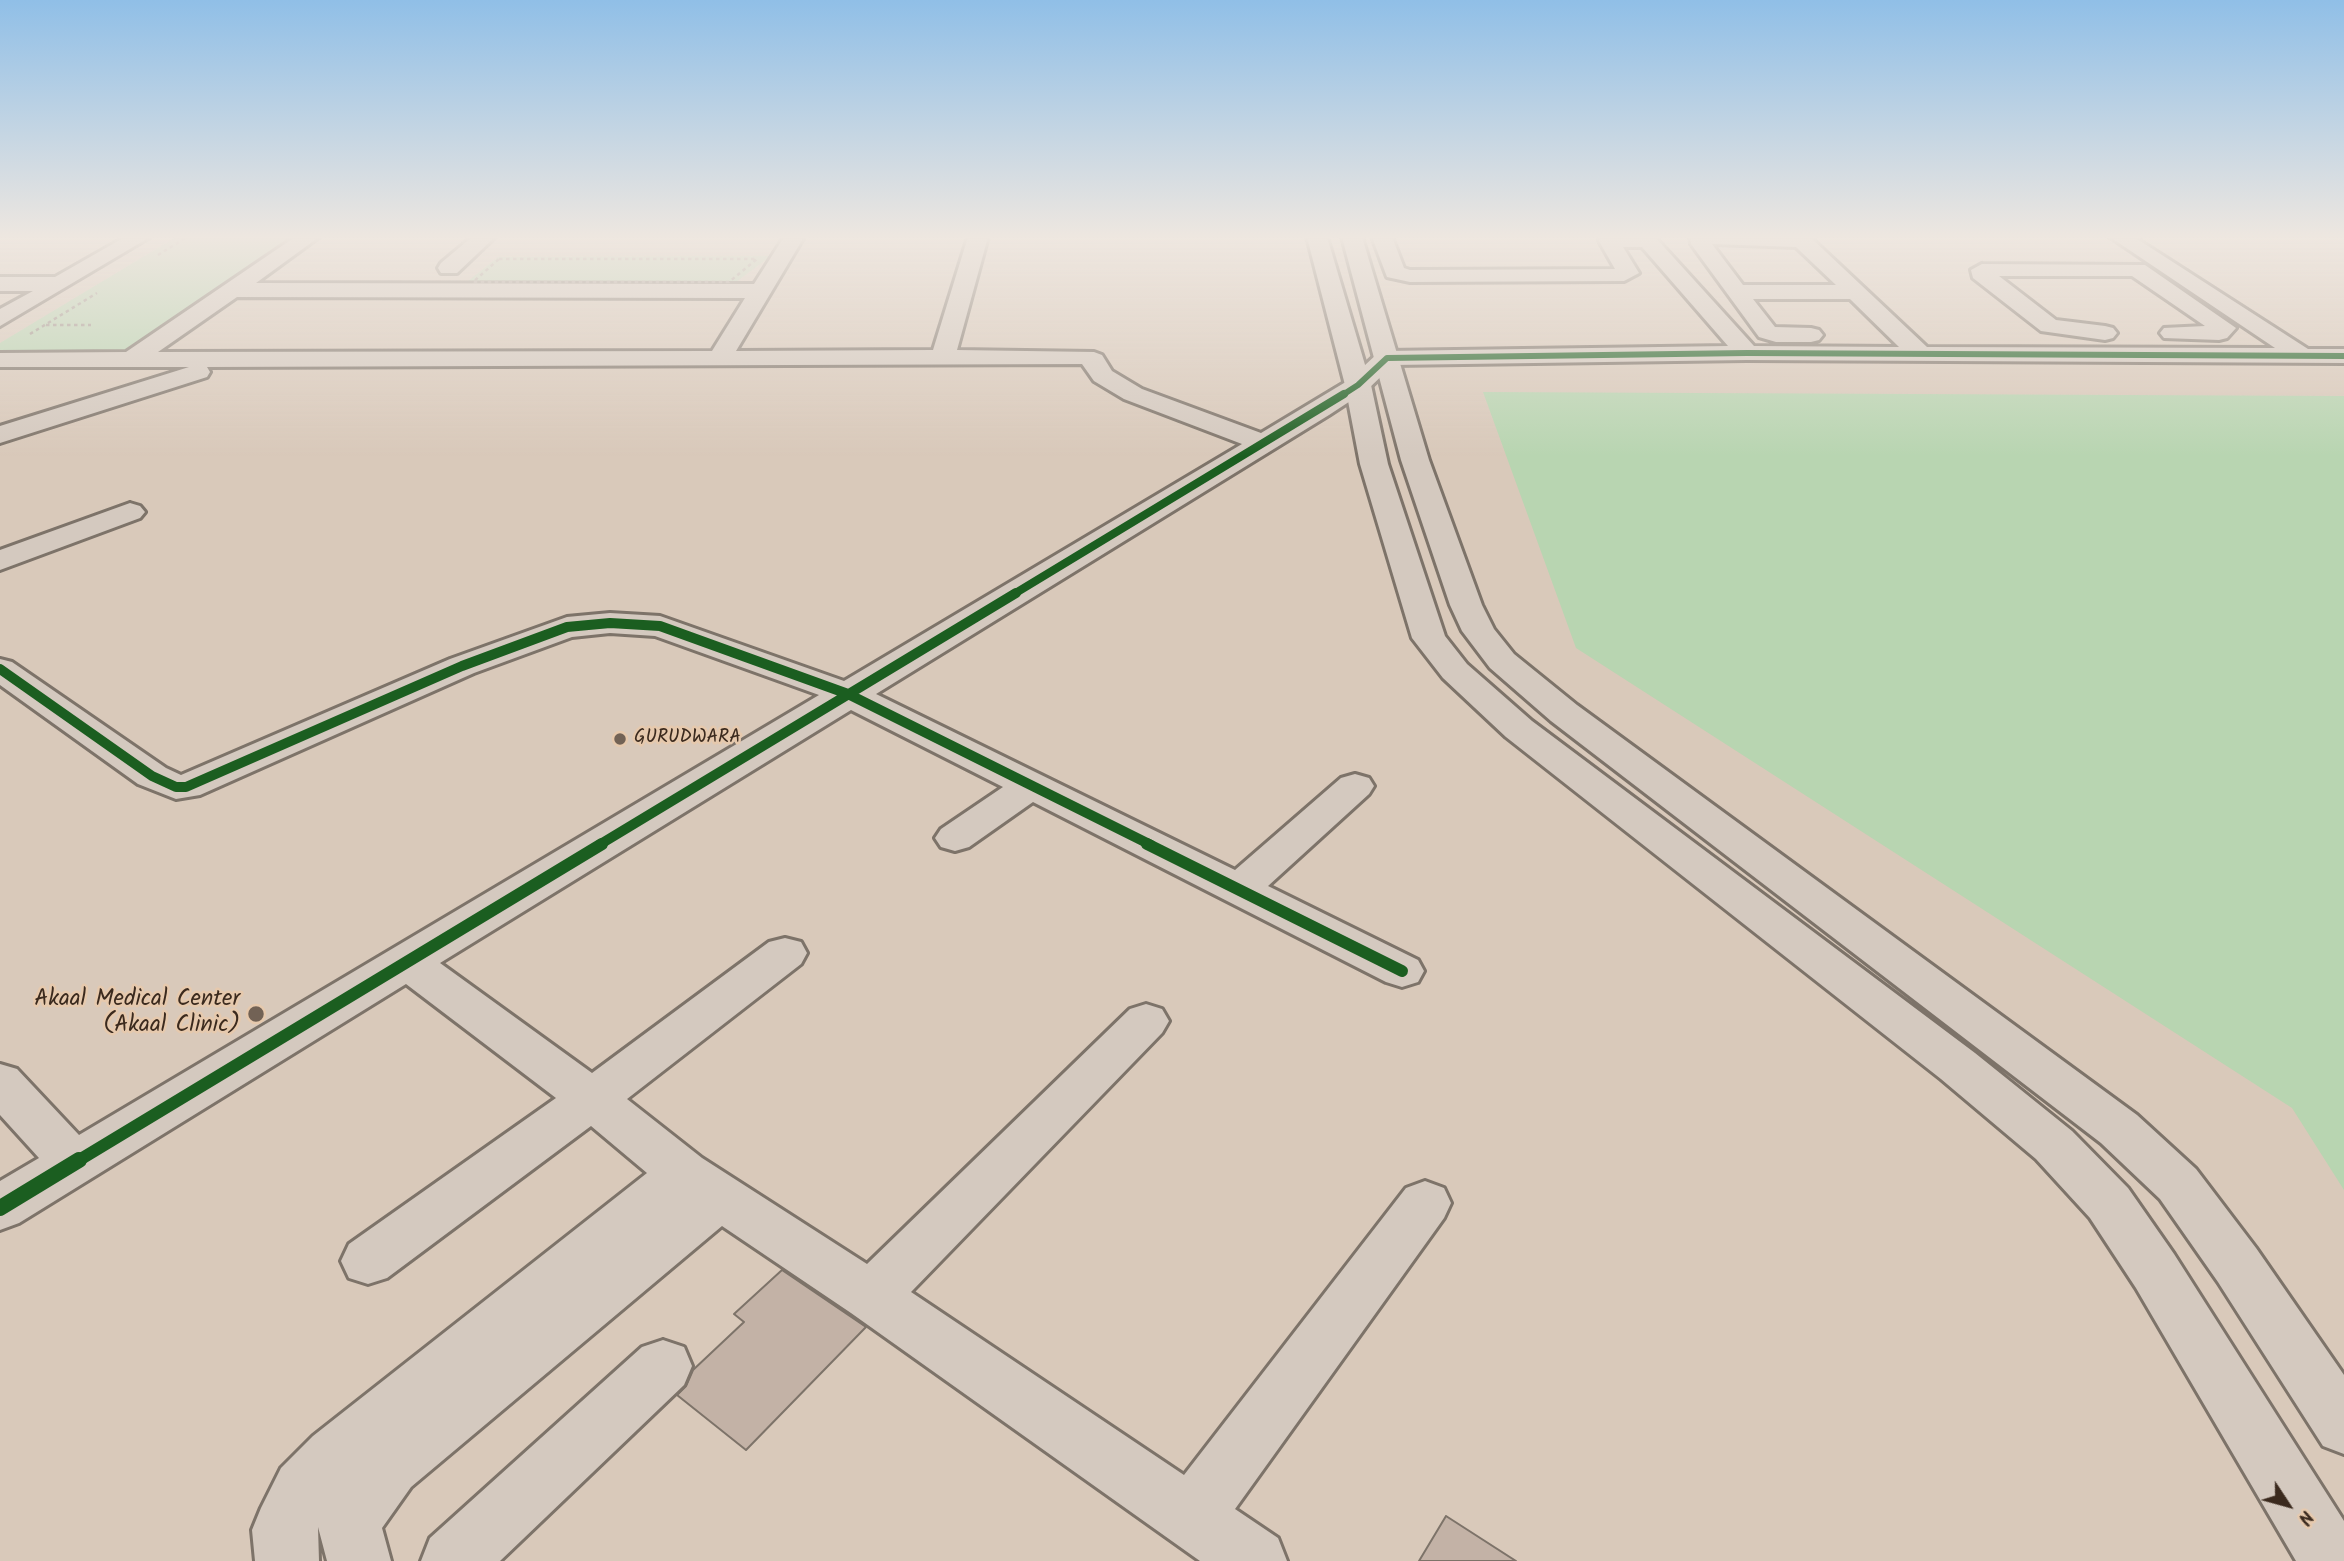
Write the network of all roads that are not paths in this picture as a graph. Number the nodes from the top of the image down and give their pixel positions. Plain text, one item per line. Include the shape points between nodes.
1 (204, 310) edge
2 (749, 310) edge
3 (957, 310) edge
4 (1347, 310) edge
5 (1363, 310) edge
6 (1708, 310) edge
7 (1752, 310) edge
8 (1874, 310) edge
9 (2028, 310) edge
10 (2197, 310) edge
11 (2233, 310) edge
12 (1900, 334) junction
13 (2121, 334) junction
14 (1747, 354) junction
15 (1921, 354) junction
16 (2138, 355) junction
17 (2304, 356) junction
18 (2344, 356) edge
19 (943, 358) junction
20 (0, 360) edge
21 (718, 360) junction
22 (129, 361) junction
23 (233, 361) junction
24 (1372, 372) junction
25 (0, 435) edge
26 (1263, 443) junction
27 (130, 512) dead end
28 (0, 561) edge
29 (4, 676) edge
30 (848, 694) junction
31 (1032, 785) junction
32 (1355, 786) dead end
33 (955, 838) dead end
34 (1239, 889) junction
35 (785, 953) dead end
36 (406, 961) junction
37 (1402, 971) dead end
38 (1146, 1021) dead end
39 (0, 1082) edge
40 (592, 1099) junction
41 (74, 1163) junction
42 (702, 1185) junction
43 (1425, 1203) dead end
44 (0, 1208) edge
45 (368, 1261) dead end
46 (871, 1296) junction
47 (663, 1366) dead end
48 (2344, 1426) edge
49 (1192, 1516) junction
50 (287, 1561) edge
51 (359, 1561) edge
52 (453, 1561) edge
53 (1255, 1561) edge
54 (2332, 1561) edge

1 - 22 street
2 - 21 street
3 - 19 street
4 - 24 street
5 - 24 street
6 - 14 street
7 - 12 street via 1767,331 1776,335
8 - 12 street
9 - 13 street via 2049,326
10 - 13 street via 2224,328 2219,332
11 - 17 street
12 - 15 street
13 - 16 street via 2119,338
14 - 15 street
14 - 24 street
15 - 16 street
16 - 17 street
17 - 18 street
19 - 21 street
19 - 26 street via 1085,357 1133,394
20 - 22 street
21 - 23 street
22 - 23 street
23 - 25 street
24 - 26 street
24 - 48 street via 1415,460 1466,605 1502,661 1564,713 2119,1129 2178,1184
24 - 54 street via 1374,464 1429,638 1455,671 1519,729 2054,1145 2109,1203 2155,1271
26 - 30 street
27 - 28 street
29 - 30 street via 141,769 176,787 186,787 462,666 567,626 610,622 660,626
30 - 31 street
30 - 36 street
31 - 33 street
31 - 34 street
32 - 34 street
34 - 37 street
35 - 40 street
36 - 40 street
36 - 41 street
38 - 46 street
39 - 41 street
40 - 42 street
40 - 45 street
41 - 44 street
42 - 46 street
42 - 50 street via 335,1457 303,1490 284,1530
42 - 51 street via 389,1466 348,1521
43 - 49 street
46 - 49 street
47 - 52 street
49 - 53 street

